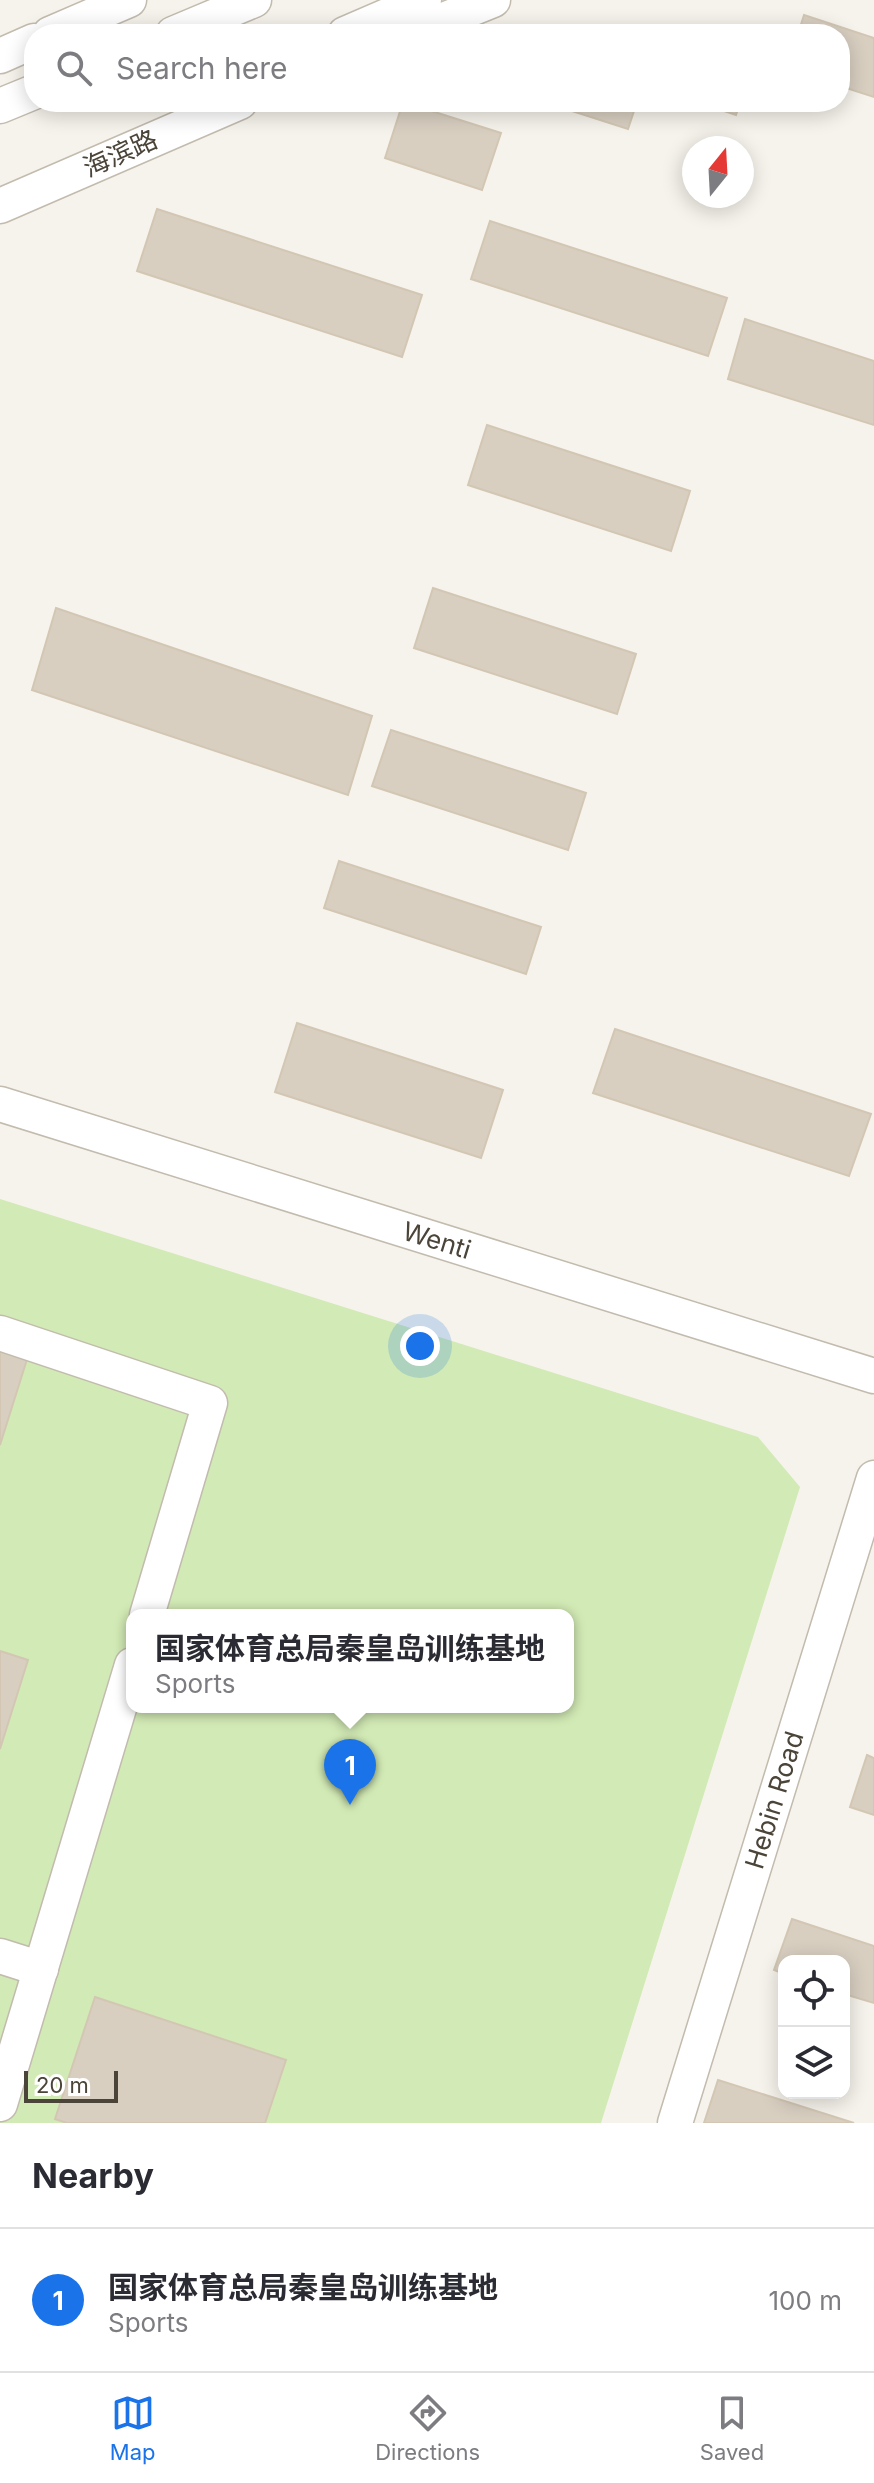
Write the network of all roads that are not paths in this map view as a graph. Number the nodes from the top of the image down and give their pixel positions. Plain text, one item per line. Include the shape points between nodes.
1 (129, 0) edge
2 (254, 0) edge
3 (424, 0) edge
4 (493, 0) edge
5 (73, 24) edge
6 (197, 24) edge
7 (368, 24) edge
8 (434, 24) edge
9 (24, 45) edge
10 (0, 56) edge
11 (24, 96) edge
12 (0, 106) edge
13 (163, 112) edge
14 (217, 112) edge
15 (0, 182) edge
16 (0, 206) edge
17 (0, 1104) edge
18 (0, 1333) edge
19 (874, 1376) edge
20 (874, 1478) edge
21 (149, 1609) edge
22 (126, 1685) edge
23 (0, 1956) edge
24 (41, 1969) junction
25 (0, 2104) edge
26 (675, 2123) edge

1 - 5 street
2 - 6 street
3 - 7 street
4 - 8 street
9 - 10 street
11 - 12 street
13 - 15 street, 海滨路
14 - 16 street, 海滨路
17 - 19 street, Wenti
18 - 21 street via 210,1403
20 - 26 street, Hebin Road
22 - 24 street
23 - 24 street
24 - 25 street

